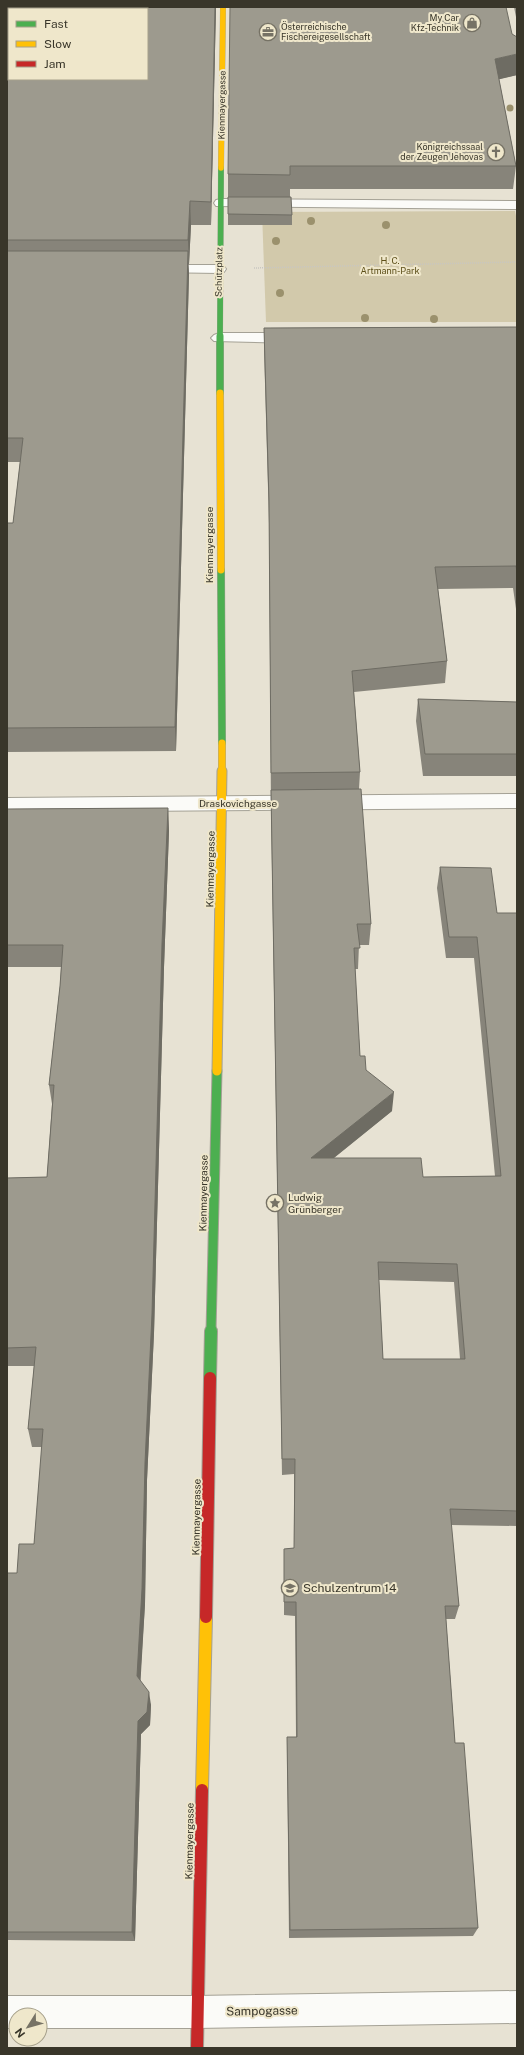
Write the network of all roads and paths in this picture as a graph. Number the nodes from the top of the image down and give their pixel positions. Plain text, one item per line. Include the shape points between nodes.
1 (223, 7) edge
2 (221, 203) junction
3 (517, 205) edge
4 (517, 262) edge
5 (147, 269) edge
6 (219, 269) junction
7 (219, 338) junction
8 (305, 338) edge
9 (517, 801) edge
10 (222, 803) junction
11 (7, 805) edge
12 (517, 2007) edge
13 (7, 2012) edge
14 (196, 2012) junction
15 (197, 2048) edge

1 - 2 street, Kienmayergasse
2 - 3 street
2 - 6 street, Schützplatz
4 - 6 path
5 - 6 street
6 - 7 street, Schützplatz
7 - 8 street
7 - 10 street, Kienmayergasse
9 - 10 street, Draskovichgasse
10 - 11 street, Draskovichgasse
10 - 14 street, Kienmayergasse
12 - 14 street, Sampogasse
13 - 14 street, Sampogasse
14 - 15 street, Kienmayergasse

